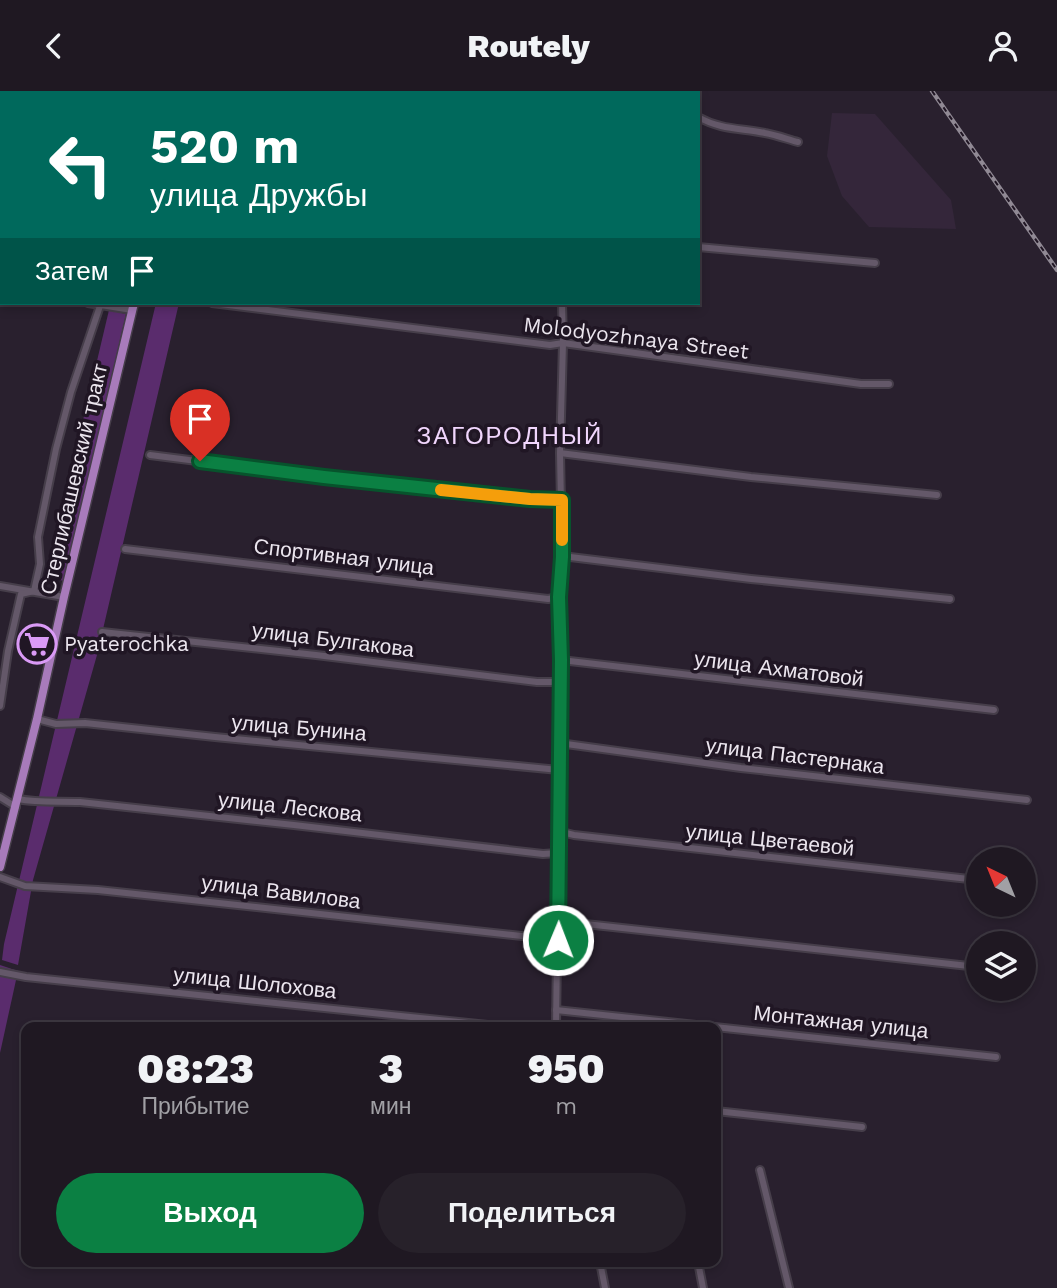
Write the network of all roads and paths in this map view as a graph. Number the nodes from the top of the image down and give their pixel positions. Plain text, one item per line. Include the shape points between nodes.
1 (700, 118) edge
2 (798, 142) dead end
3 (700, 247) edge
4 (875, 263) dead end
5 (101, 305) edge
6 (112, 305) edge
7 (228, 305) edge
8 (562, 305) edge
9 (133, 307) edge
10 (563, 343) junction
11 (889, 384) dead end
12 (560, 453) junction
13 (150, 455) dead end
14 (937, 495) dead end
15 (562, 500) junction
16 (125, 549) dead end
17 (562, 557) junction
18 (0, 586) edge
19 (34, 591) junction
20 (64, 597) junction
21 (559, 597) junction
22 (950, 599) dead end
23 (102, 632) dead end
24 (561, 660) junction
25 (560, 682) junction
26 (0, 706) edge
27 (994, 710) dead end
28 (37, 719) junction
29 (559, 743) junction
30 (559, 770) junction
31 (0, 797) edge
32 (1027, 800) dead end
33 (17, 803) junction
34 (558, 831) junction
35 (558, 853) junction
36 (0, 867) edge
37 (0, 877) edge
38 (966, 879) edge
39 (558, 921) junction
40 (558, 940) junction
41 (966, 966) edge
42 (0, 972) edge
43 (556, 1010) junction
44 (459, 1022) edge
45 (556, 1022) edge
46 (668, 1022) edge
47 (721, 1028) edge
48 (996, 1057) dead end
49 (721, 1112) edge
50 (862, 1127) dead end
51 (760, 1170) dead end
52 (601, 1267) edge
53 (699, 1267) edge
54 (605, 1288) edge
55 (703, 1288) edge
56 (789, 1288) edge

1 - 2 street
3 - 4 street
5 - 19 street via 56,449 38,537 40,564
6 - 9 street
7 - 10 street, Molodyozhnaya Street
8 - 10 street
9 - 20 main road, Стерлибашевский тракт
10 - 11 street, Molodyozhnaya Street
10 - 12 street
12 - 14 street
12 - 15 street
13 - 15 street
15 - 17 street
16 - 21 street, Спортивная улица
17 - 21 street
17 - 22 street
18 - 19 street
19 - 20 street
19 - 26 street via 21,594
20 - 28 main road, Стерлибашевский тракт
21 - 24 street
23 - 25 street, улица Булгакова
24 - 25 street
24 - 27 street, улица Ахматовой
25 - 29 street
28 - 30 street, улица Бунина
28 - 33 main road, Стерлибашевский тракт
29 - 30 street
29 - 32 street, улица Пастернака
30 - 34 street
31 - 33 street
33 - 35 street, улица Лескова via 80,803
33 - 36 main road, Стерлибашевский тракт
34 - 35 street
34 - 38 street, улица Цветаевой
35 - 39 street
37 - 40 street, улица Вавилова via 26,886
39 - 40 street
39 - 41 street
40 - 43 street
42 - 44 street, улица Шолохова
43 - 45 street
43 - 46 street, Монтажная улица
47 - 48 street, Монтажная улица
49 - 50 street
51 - 56 street
52 - 54 street
53 - 55 street

